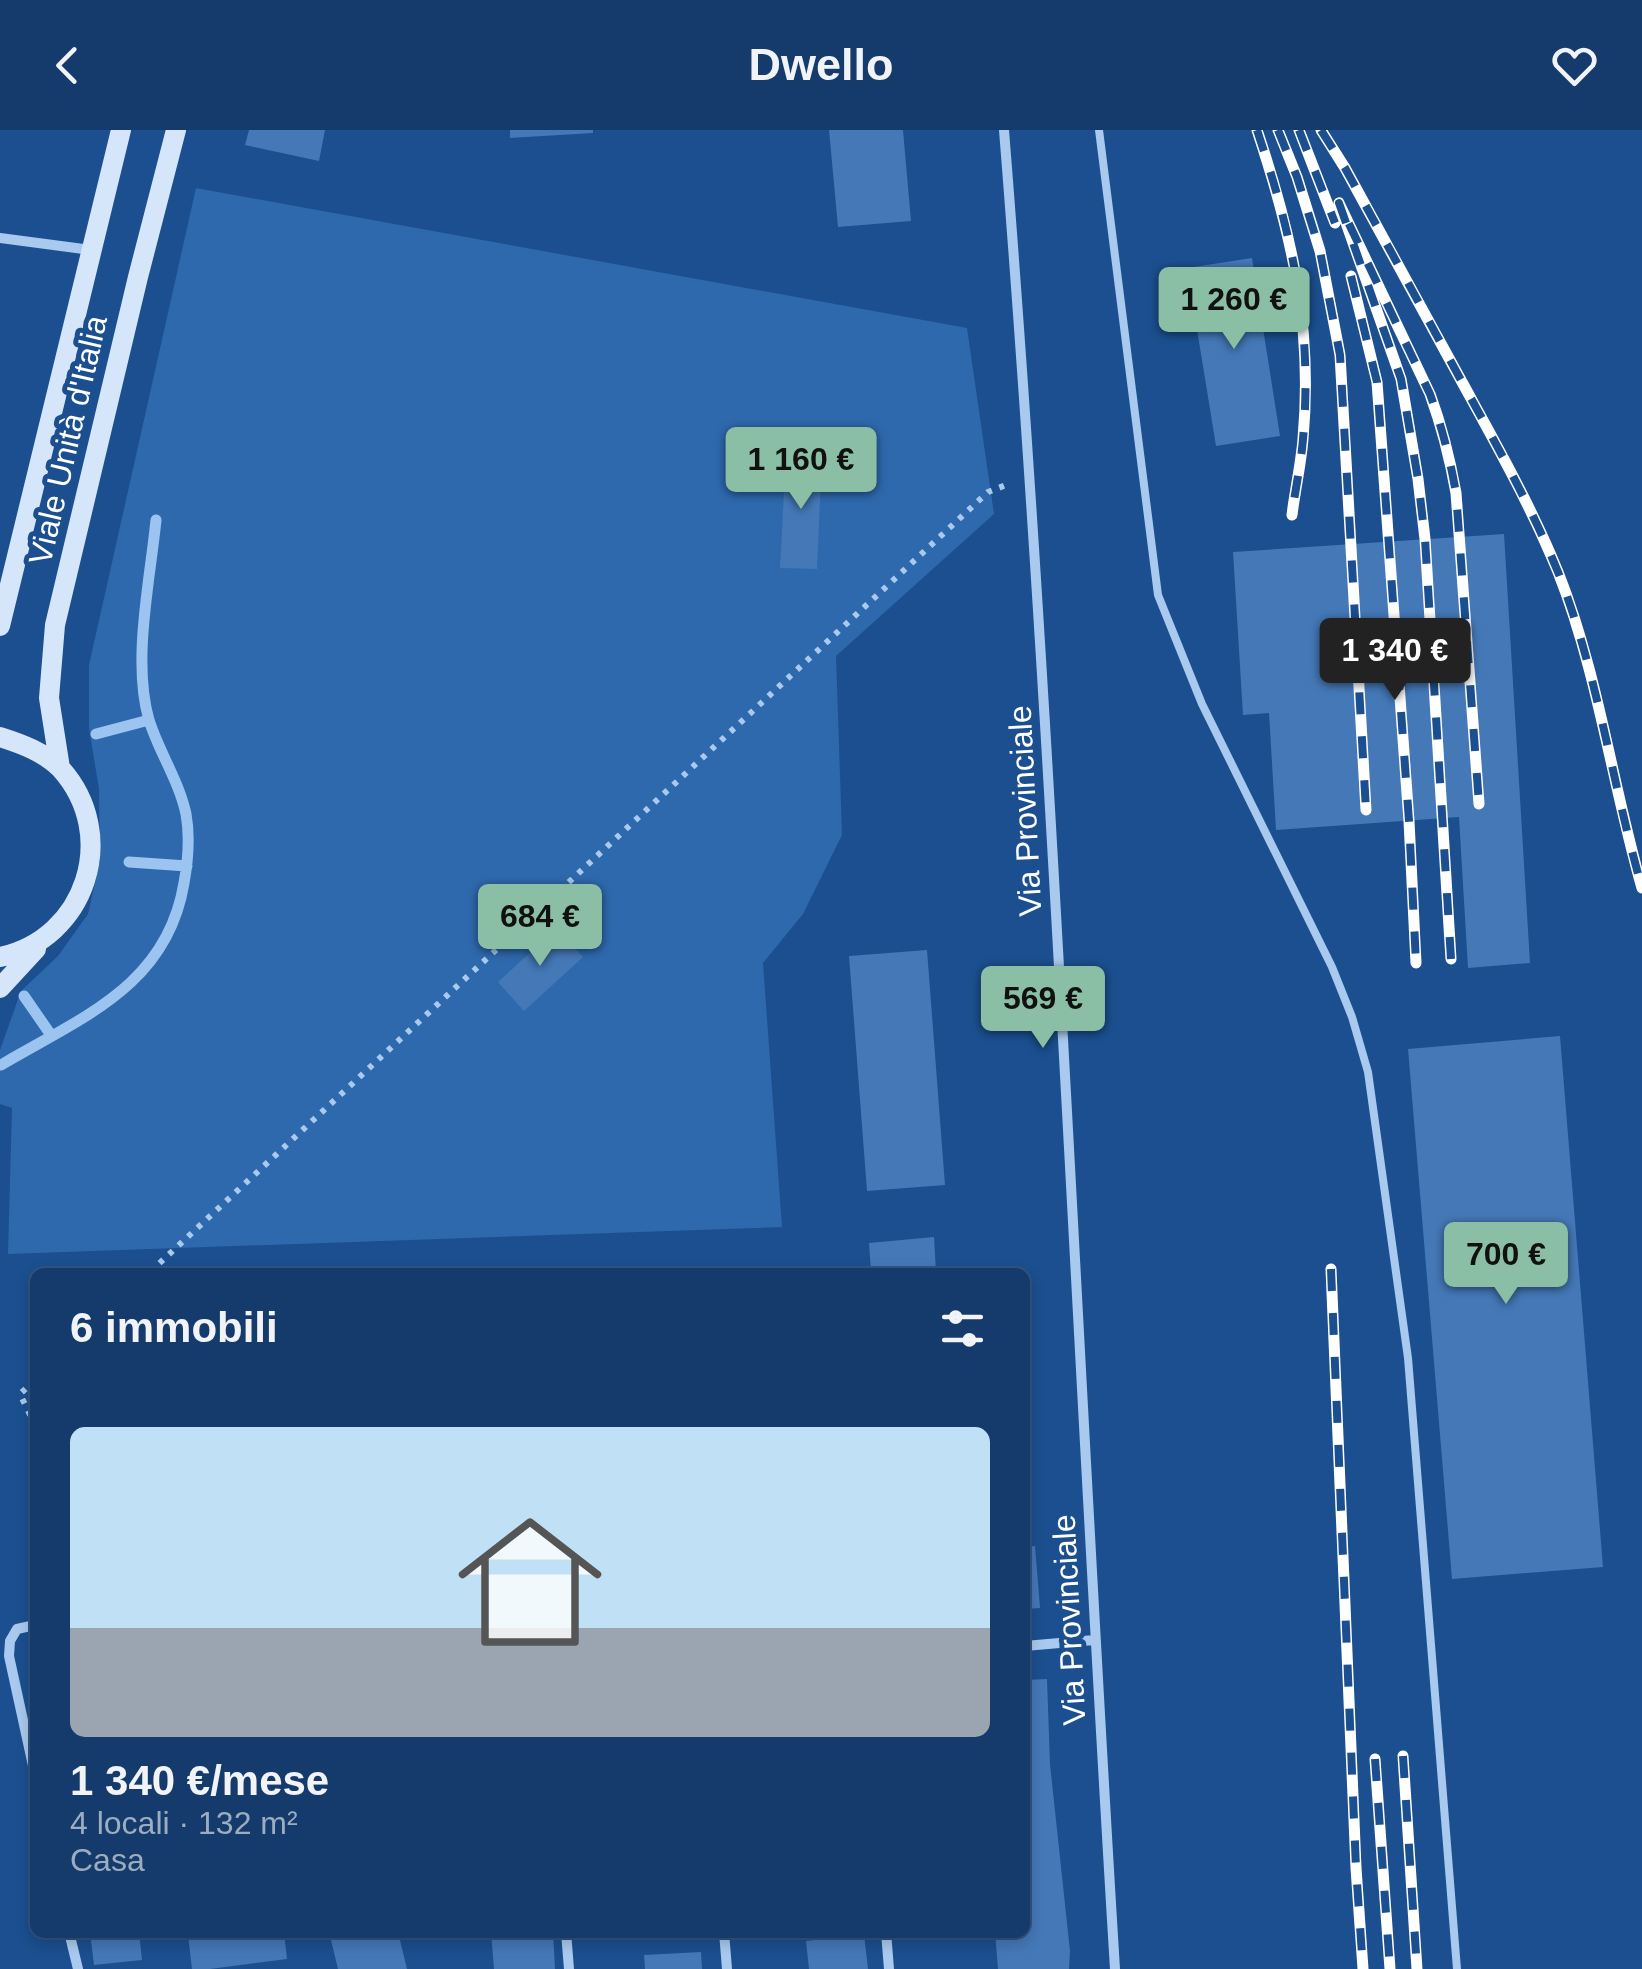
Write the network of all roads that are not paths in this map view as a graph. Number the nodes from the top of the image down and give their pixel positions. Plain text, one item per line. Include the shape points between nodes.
1 (121, 130) edge
2 (176, 130) edge
3 (1004, 130) edge
4 (1099, 130) edge
5 (0, 238) edge
6 (92, 250) junction
7 (0, 626) edge
8 (0, 737) edge
9 (60, 768) junction
10 (50, 935) junction
11 (0, 957) edge
12 (0, 988) edge
13 (30, 1626) edge
14 (1094, 1640) junction
15 (1030, 1646) edge
16 (30, 1752) edge
17 (71, 1938) edge
18 (566, 1938) edge
19 (724, 1938) edge
20 (886, 1938) edge
21 (78, 1969) edge
22 (569, 1969) edge
23 (727, 1969) edge
24 (889, 1969) edge
25 (1115, 1969) edge
26 (1457, 1969) edge

1 - 6 main road, Viale Unità d'Italia
2 - 9 main road, Viale Unità d'Italia via 55,625 49,698
3 - 14 street, Via Provinciale via 1030,475
4 - 26 lane via 1158,596 1202,704 1332,967 1368,1072 1408,1358
5 - 6 street
6 - 7 main road, Viale Unità d'Italia
8 - 9 main road, Viale Unità d'Italia via 28,745
9 - 10 main road, Viale Unità d'Italia via 82,800 91,836 82,890
10 - 11 main road, Viale Unità d'Italia
10 - 12 main road, Viale Unità d'Italia
13 - 16 street via 16,1629 9,1656
14 - 15 street
14 - 25 street, Via Provinciale
17 - 21 street
18 - 22 street
19 - 23 street
20 - 24 street

